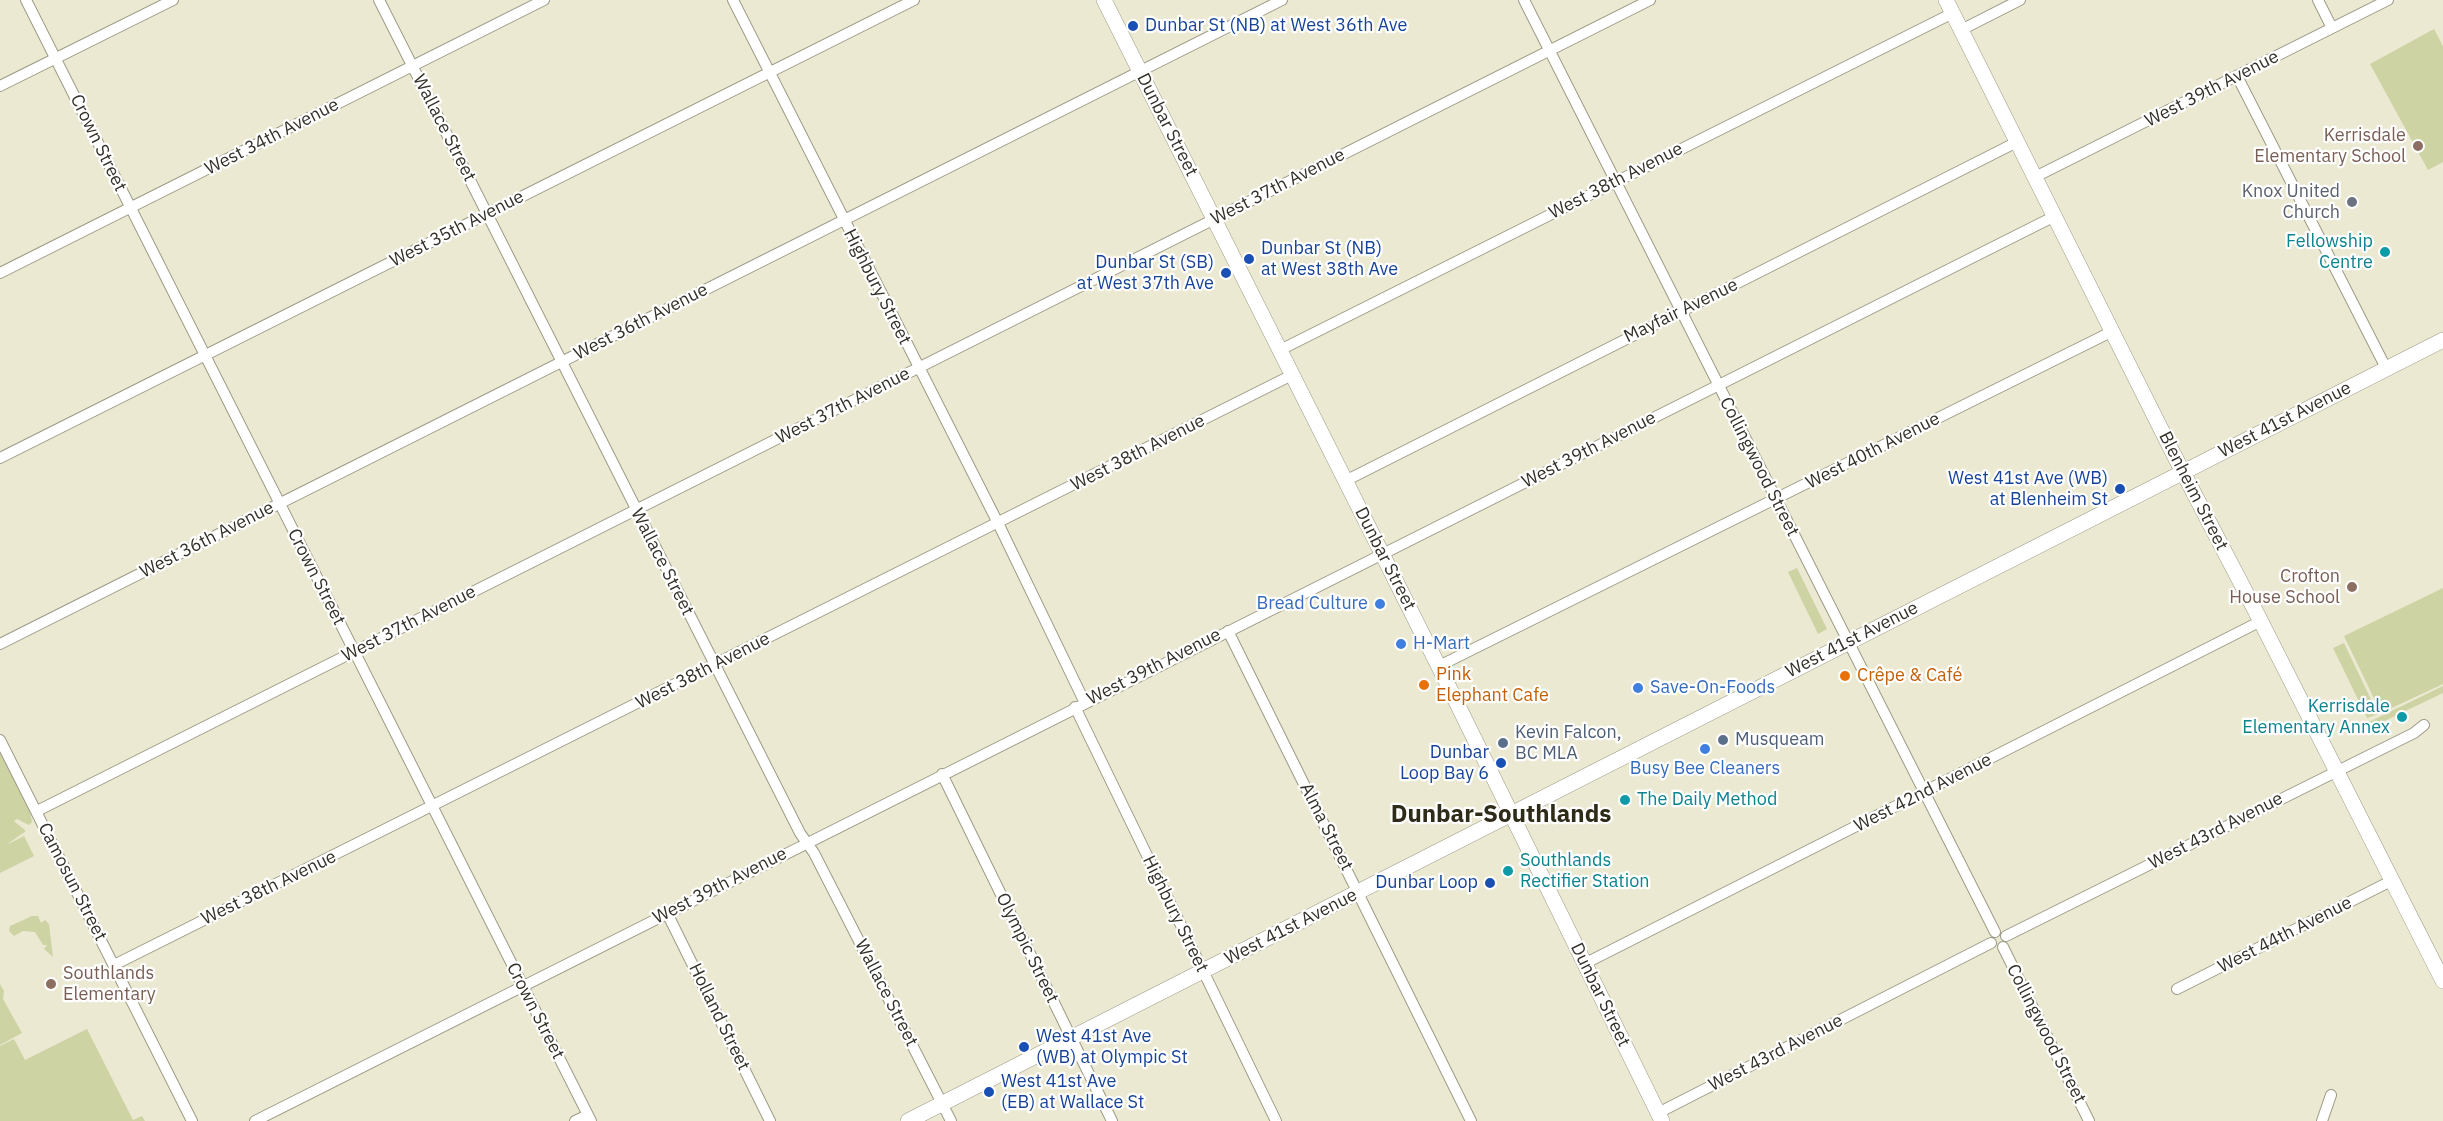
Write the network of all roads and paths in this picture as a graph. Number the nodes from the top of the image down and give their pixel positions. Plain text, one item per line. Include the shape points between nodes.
1 (26, 0) edge
2 (173, 0) edge
3 (379, 0) edge
4 (544, 0) edge
5 (733, 0) edge
6 (914, 0) edge
7 (1104, 0) edge
8 (1282, 0) edge
9 (1524, 0) edge
10 (1650, 0) edge
11 (2020, 0) edge
12 (2318, 0) edge
13 (2388, 0) edge
14 (1950, 7) edge
15 (2332, 28) junction
16 (1961, 30) junction
17 (1549, 51) junction
18 (56, 58) junction
19 (413, 66) junction
20 (1140, 72) junction
21 (769, 73) junction
22 (2237, 76) junction
23 (0, 86) edge
24 (2017, 142) junction
25 (2035, 177) junction
26 (1615, 182) junction
27 (130, 208) junction
28 (488, 213) junction
29 (2055, 216) junction
30 (1214, 219) junction
31 (844, 221) junction
32 (0, 273) edge
33 (1681, 311) junction
34 (2113, 331) junction
35 (2443, 340) edge
36 (1280, 350) junction
37 (205, 357) junction
38 (561, 362) junction
39 (918, 368) junction
40 (2386, 368) junction
41 (1292, 375) junction
42 (1717, 386) junction
43 (0, 458) edge
44 (2183, 473) junction
45 (1345, 481) junction
46 (1775, 500) junction
47 (279, 504) junction
48 (636, 509) junction
49 (998, 523) junction
50 (1382, 553) junction
51 (2262, 621) junction
52 (1228, 630) junction
53 (1848, 641) junction
54 (0, 644) edge
55 (354, 652) junction
56 (714, 665) junction
57 (1439, 666) junction
58 (1080, 705) junction
59 (2424, 724) dead end
60 (0, 740) edge
61 (2337, 770) junction
62 (942, 774) junction
63 (1924, 792) junction
64 (431, 806) junction
65 (37, 811) junction
66 (1512, 814) junction
67 (807, 843) junction
68 (2393, 880) junction
69 (1359, 892) junction
70 (668, 913) junction
71 (2001, 934) junction
72 (1991, 944) junction
73 (2003, 947) junction
74 (1584, 964) junction
75 (114, 965) junction
76 (1202, 971) junction
77 (2443, 981) edge
78 (523, 985) junction
79 (2177, 989) dead end
80 (1071, 1038) junction
81 (2331, 1095) dead end
82 (942, 1104) junction
83 (1660, 1117) edge
84 (589, 1118) edge
85 (192, 1121) edge
86 (255, 1121) edge
87 (575, 1121) edge
88 (770, 1121) edge
89 (908, 1121) edge
90 (951, 1121) edge
91 (1112, 1121) edge
92 (1276, 1121) edge
93 (1471, 1121) edge
94 (2090, 1121) edge
95 (2322, 1121) edge

1 - 18 street, Crown Street
2 - 18 street
3 - 19 street, Wallace Street
4 - 19 street, West 34th Avenue
5 - 21 street, Highbury Street
6 - 21 street, West 35th Avenue
7 - 20 main road, Dunbar Street
8 - 20 street, West 36th Avenue
9 - 17 street, Collingwood Street
10 - 17 street, West 37th Avenue
11 - 16 street
12 - 15 street
13 - 15 street, West 39th Avenue
14 - 16 main road, Blenheim Street
14 - 26 street, West 38th Avenue
15 - 22 street, West 39th Avenue
16 - 24 main road, Blenheim Street
17 - 26 street, Collingwood Street
17 - 30 street, West 37th Avenue
18 - 23 street
18 - 27 street, Crown Street
19 - 27 street, West 34th Avenue
19 - 28 street, Wallace Street
20 - 30 main road, Dunbar Street
20 - 31 street, West 36th Avenue
21 - 28 street, West 35th Avenue
21 - 31 street, Highbury Street
22 - 25 street, West 39th Avenue
22 - 40 street
24 - 25 main road, Blenheim Street
24 - 33 street, Mayfair Avenue
25 - 29 main road, Blenheim Street
26 - 33 street, Collingwood Street
26 - 36 street, West 38th Avenue
27 - 32 street, West 34th Avenue
27 - 37 street, Crown Street
28 - 37 street, West 35th Avenue
28 - 38 street, Wallace Street
29 - 34 main road, Blenheim Street
29 - 42 street, West 39th Avenue
30 - 36 main road, Dunbar Street
30 - 39 street, West 37th Avenue
31 - 38 street, West 36th Avenue
31 - 39 street, Highbury Street
33 - 42 street, Collingwood Street
33 - 45 street, Mayfair Avenue
34 - 44 main road, Blenheim Street
34 - 46 street, West 40th Avenue
35 - 40 main road, West 41st Avenue
36 - 41 main road, Dunbar Street
37 - 43 street, West 35th Avenue
37 - 47 street, Crown Street
38 - 47 street, West 36th Avenue
38 - 48 street, Wallace Street
39 - 48 street, West 37th Avenue
39 - 49 street, Highbury Street
40 - 44 main road, West 41st Avenue
41 - 45 main road, Dunbar Street
41 - 49 street, West 38th Avenue
42 - 46 street, Collingwood Street
42 - 50 street, West 39th Avenue
44 - 51 main road, Blenheim Street
44 - 53 main road, West 41st Avenue
45 - 50 main road, Dunbar Street
46 - 53 street, Collingwood Street
46 - 57 street, West 40th Avenue
47 - 54 street, West 36th Avenue
47 - 55 street, Crown Street
48 - 55 street, West 37th Avenue
48 - 56 street, Wallace Street
49 - 56 street, West 38th Avenue
49 - 58 street, Highbury Street
50 - 52 street, West 39th Avenue
50 - 57 main road, Dunbar Street
51 - 61 main road, Blenheim Street
51 - 63 street, West 42nd Avenue
52 - 58 street, West 39th Avenue
52 - 69 street, Alma Street
53 - 63 street, Collingwood Street
53 - 66 main road, West 41st Avenue
55 - 64 street, Crown Street
55 - 65 street, West 37th Avenue
56 - 64 street, West 38th Avenue
56 - 67 street, Wallace Street
57 - 66 main road, Dunbar Street
58 - 62 street, West 39th Avenue
58 - 76 street, Highbury Street
59 - 61 street, West 43rd Avenue via 2414,734
60 - 65 street, Camosun Street
61 - 68 main road, Blenheim Street
61 - 71 street, West 43rd Avenue
62 - 67 street, West 39th Avenue
62 - 80 street, Olympic Street
63 - 71 street, Collingwood Street
63 - 74 street, West 42nd Avenue
64 - 75 street, West 38th Avenue
64 - 78 street, Crown Street
65 - 75 street, Camosun Street
66 - 69 main road, West 41st Avenue
66 - 74 main road, Dunbar Street
67 - 70 street, West 39th Avenue
67 - 82 street, Wallace Street
68 - 77 main road, Blenheim Street
68 - 79 street, West 44th Avenue
69 - 76 main road, West 41st Avenue
69 - 93 street, Alma Street
70 - 78 street, West 39th Avenue
70 - 88 street, Holland Street
71 - 72 street via 1991,937
71 - 73 street via 2007,942
72 - 73 street
72 - 83 street, West 43rd Avenue
73 - 94 street, Collingwood Street
74 - 83 main road, Dunbar Street
75 - 85 street, Camosun Street
76 - 80 main road, West 41st Avenue
76 - 92 street, Highbury Street
78 - 84 street, Crown Street
78 - 86 street, West 39th Avenue
80 - 82 main road, West 41st Avenue
80 - 91 street, Olympic Street
81 - 95 street
82 - 89 main road, West 41st Avenue
82 - 90 street, Wallace Street
84 - 87 street

